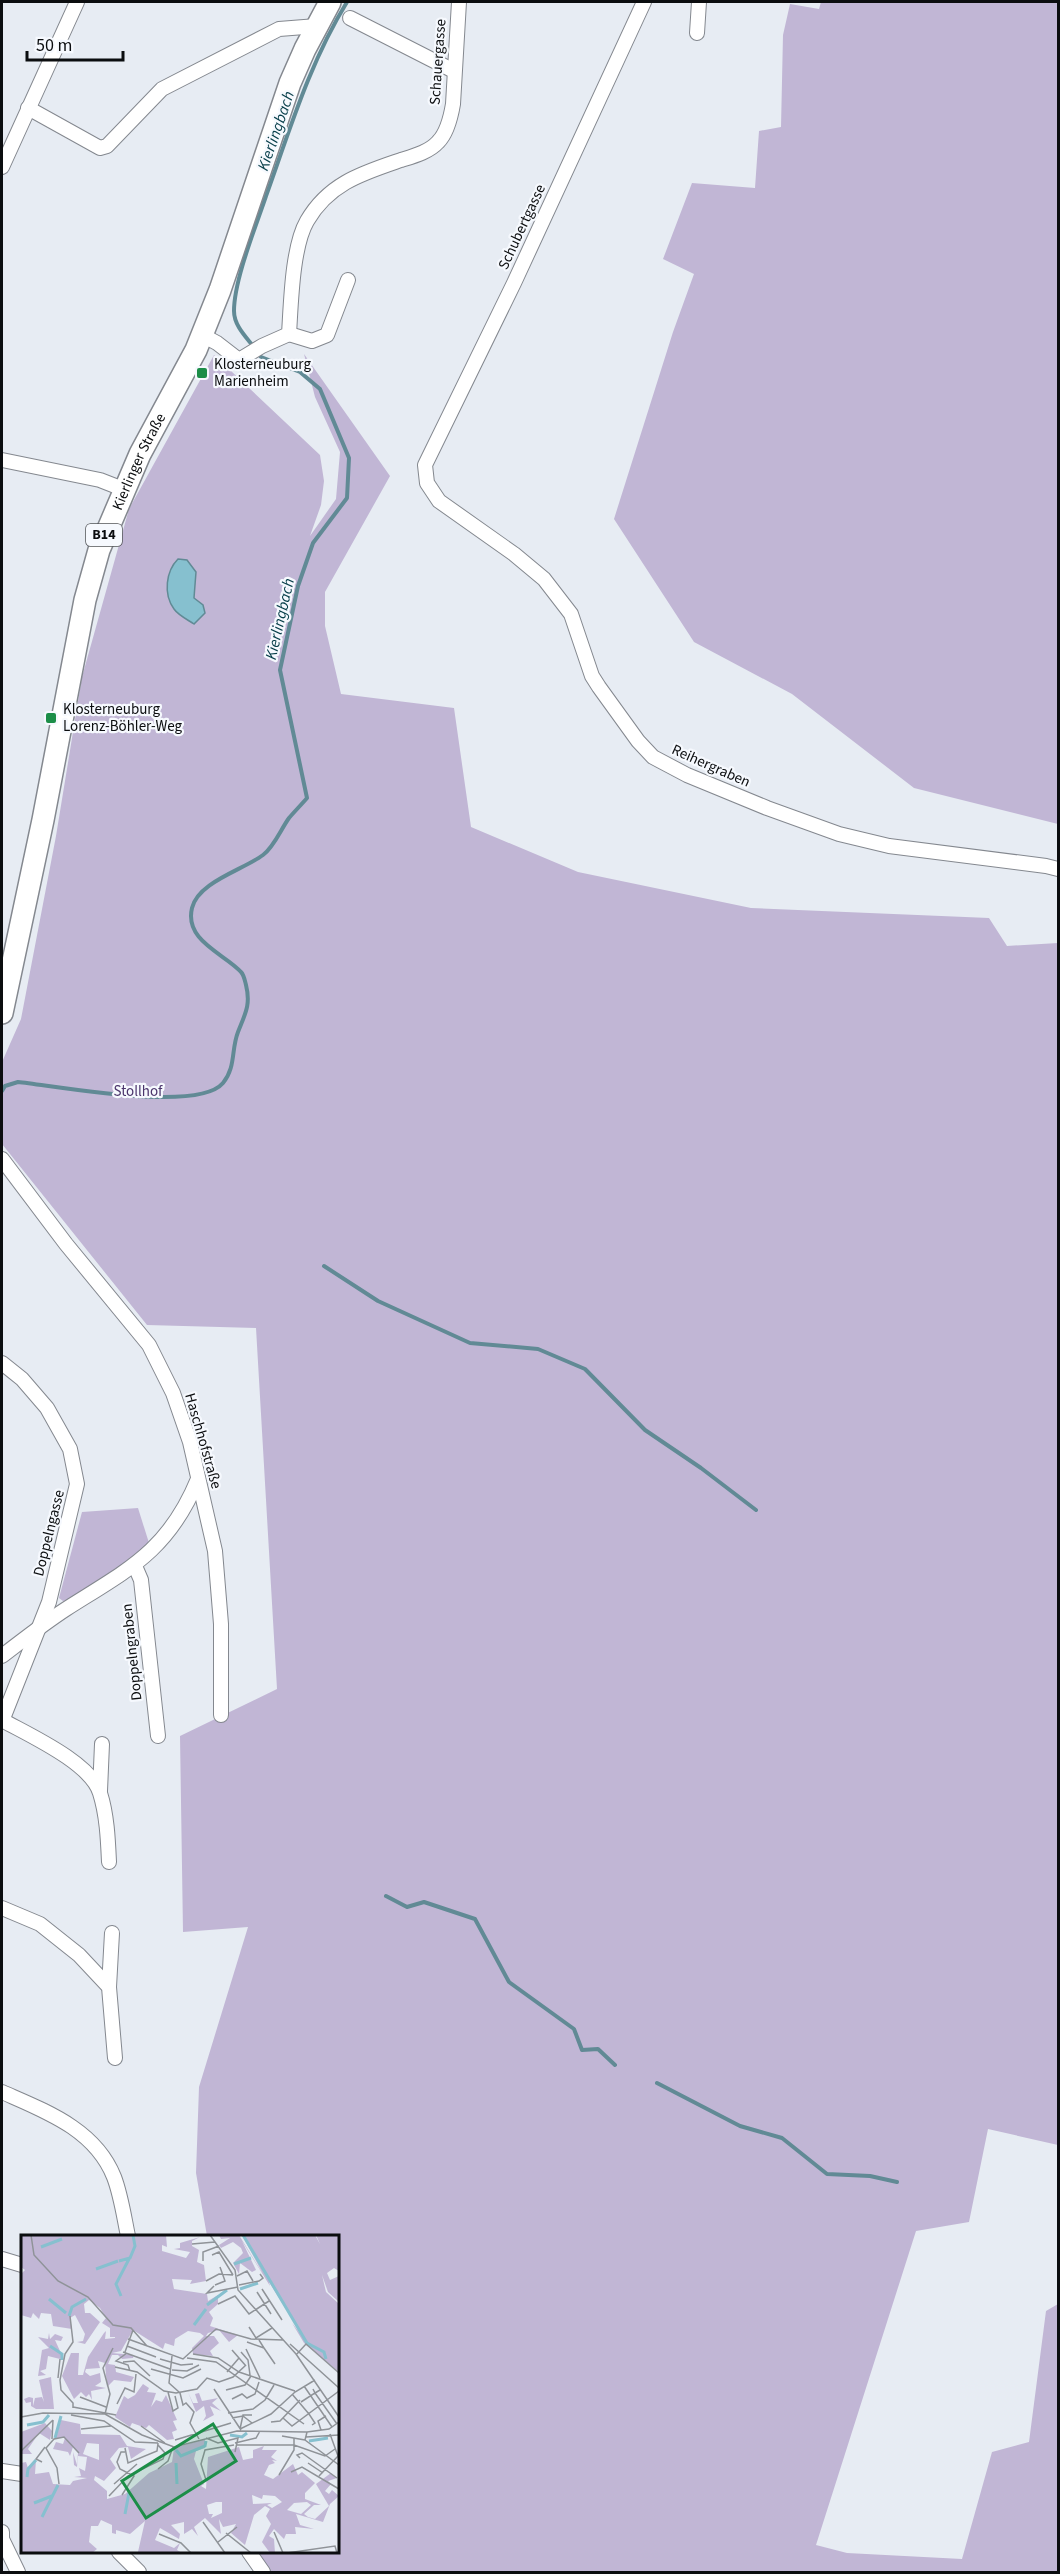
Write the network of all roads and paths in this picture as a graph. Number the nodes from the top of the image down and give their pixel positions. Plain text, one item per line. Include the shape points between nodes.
1 (77, 2) edge
2 (330, 2) edge
3 (459, 2) edge
4 (644, 2) edge
5 (699, 2) edge
6 (350, 18) dead end
7 (317, 26) junction
8 (697, 33) dead end
9 (454, 71) junction
10 (28, 108) junction
11 (2, 167) edge
12 (348, 280) dead end
13 (289, 334) junction
14 (202, 335) junction
15 (2, 460) edge
16 (424, 465) joint
17 (123, 489) junction
18 (1058, 869) edge
19 (2, 1013) edge
20 (2, 1159) edge
21 (2, 1363) edge
22 (198, 1479) junction
23 (135, 1566) junction
24 (39, 1628) junction
25 (2, 1656) edge
26 (221, 1715) dead end
27 (2, 1720) edge
28 (158, 1736) dead end
29 (102, 1744) dead end
30 (100, 1791) junction
31 (110, 1862) dead end
32 (2, 1908) edge
33 (112, 1933) dead end
34 (109, 1987) junction
35 (115, 2058) dead end
36 (2, 2092) edge
37 (128, 2235) edge
38 (2, 2259) edge
39 (21, 2265) edge
40 (2, 2471) edge
41 (21, 2474) edge
42 (2, 2532) edge
43 (120, 2553) edge
44 (250, 2553) edge
45 (18, 2572) edge
46 (139, 2572) edge
47 (263, 2572) edge

1 - 10 street
2 - 7 main road, Kierlinger Straße / B14
3 - 9 street, Schauergasse
4 - 16 street, Schubertgasse via 514,283
5 - 8 street
6 - 9 street
7 - 10 street via 279,29 162,89 107,146 100,148
7 - 14 main road, Kierlinger Straße / B14 via 291,83
9 - 13 street, Schauergasse via 450,118 437,144 422,154 346,181 307,221 292,281
10 - 11 street
12 - 13 street via 327,334 312,341
13 - 14 street via 239,360
14 - 17 main road, Kierlinger Straße / B14
15 - 17 street via 100,480
16 - 18 street, Reihergraben via 427,483 439,501 544,579 571,614 592,676 653,757 687,775 839,834 889,846
17 - 19 main road, Kierlinger Straße / B14 via 85,600
20 - 22 street, Haschhofstraße via 149,1345 173,1393
21 - 24 street, Doppelngasse via 47,1408 70,1449 76,1469 75,1500
22 - 23 street via 173,1526
22 - 26 street, Haschhofstraße via 215,1551 221,1624
23 - 24 street
23 - 28 street, Doppelngraben via 141,1580
24 - 25 street
24 - 27 street, Doppelngasse
27 - 30 street, Doppelngasse via 81,1767
29 - 30 street, Doppelngasse
30 - 31 street, Doppelngasse
32 - 34 street via 40,1924 79,1955
33 - 34 street
34 - 35 street
36 - 37 street via 73,2126 99,2152 114,2177
38 - 39 street
40 - 41 street
42 - 45 street
43 - 46 street
44 - 47 street

